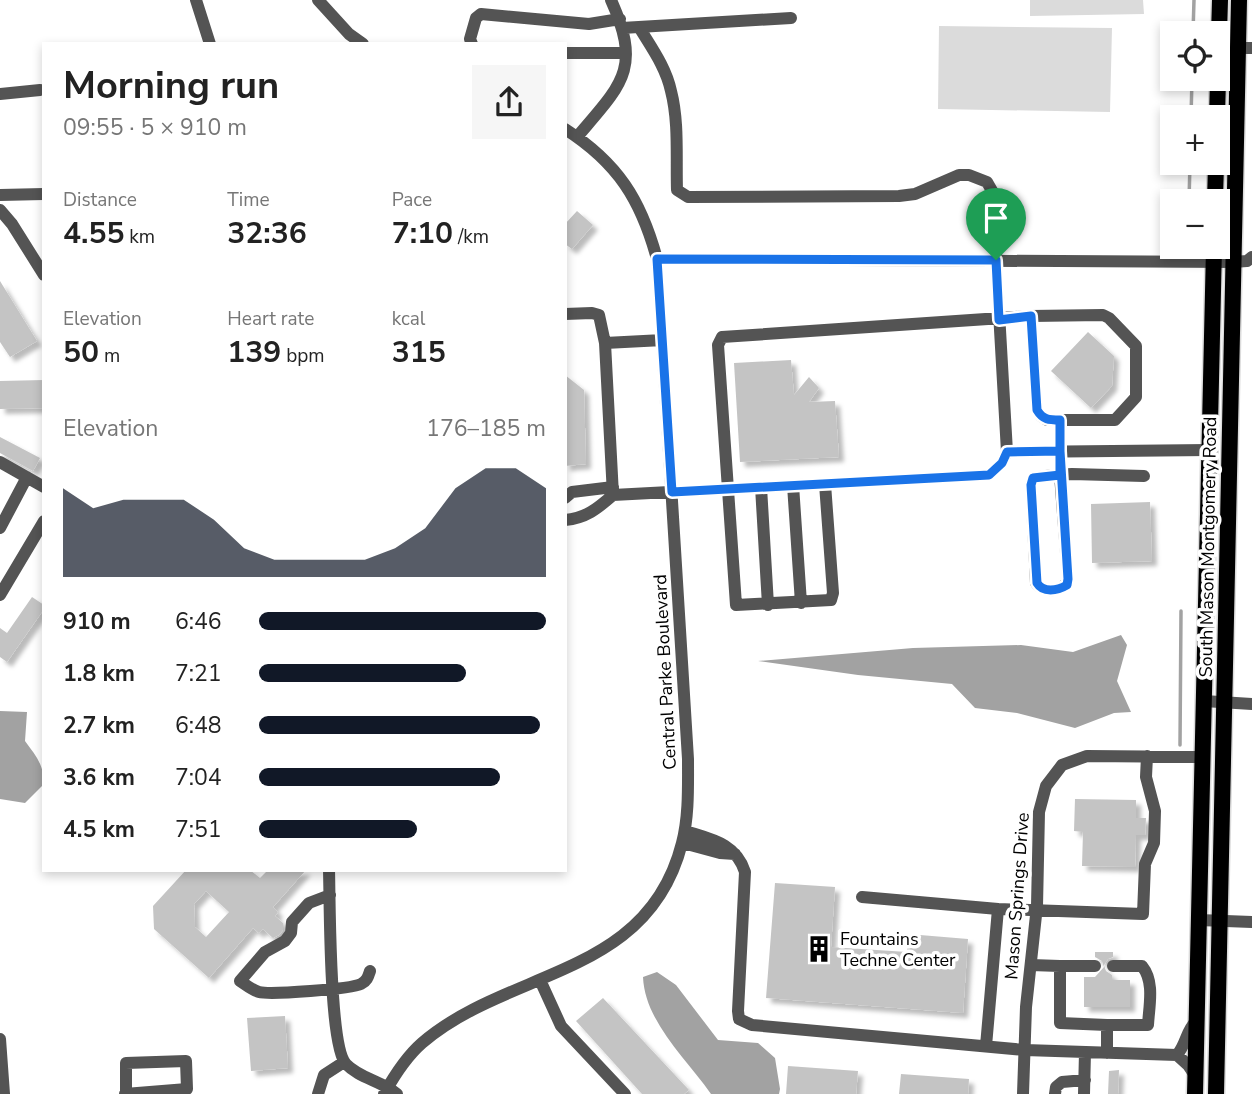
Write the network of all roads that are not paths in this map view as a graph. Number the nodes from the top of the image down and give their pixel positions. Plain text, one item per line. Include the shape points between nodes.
1 (196, 0) edge
2 (318, 0) edge
3 (611, 0) edge
4 (1220, 0) edge
5 (1239, 0) edge
6 (791, 18) dead end
7 (1219, 21) edge
8 (621, 24) junction
9 (639, 27) junction
10 (209, 42) edge
11 (360, 42) edge
12 (472, 42) edge
13 (1245, 48) edge
14 (567, 53) edge
15 (626, 53) junction
16 (40, 90) dead end
17 (0, 94) edge
18 (567, 130) edge
19 (578, 137) junction
20 (42, 194) edge
21 (0, 195) edge
22 (0, 210) edge
23 (1160, 255) edge
24 (657, 259) junction
25 (1214, 259) edge
26 (996, 260) junction
27 (1246, 262) edge
28 (42, 272) edge
29 (567, 314) edge
30 (1031, 316) junction
31 (999, 320) junction
32 (663, 340) junction
33 (605, 343) junction
34 (1060, 420) junction
35 (1209, 450) junction
36 (1060, 451) junction
37 (1007, 452) junction
38 (0, 462) edge
39 (1060, 475) junction
40 (1144, 476) dead end
41 (27, 477) junction
42 (825, 484) junction
43 (793, 485) junction
44 (42, 486) edge
45 (761, 487) junction
46 (729, 489) junction
47 (613, 491) junction
48 (672, 492) junction
49 (567, 496) edge
50 (567, 515) edge
51 (42, 525) edge
52 (0, 528) edge
53 (4, 579) edge
54 (0, 594) edge
55 (801, 603) junction
56 (768, 605) junction
57 (1204, 701) junction
58 (1224, 702) junction
59 (1252, 704) edge
60 (1147, 756) junction
61 (1203, 757) junction
62 (684, 837) junction
63 (329, 872) edge
64 (330, 895) junction
65 (862, 897) dead end
66 (998, 909) junction
67 (1037, 911) junction
68 (1199, 920) junction
69 (1219, 921) junction
70 (1252, 922) edge
71 (1031, 965) junction
72 (1095, 966) dead end
73 (1112, 966) dead end
74 (1060, 967) junction
75 (370, 971) dead end
76 (540, 980) junction
77 (333, 988) junction
78 (1197, 1020) junction
79 (1107, 1026) junction
80 (0, 1039) edge
81 (986, 1046) junction
82 (1025, 1049) junction
83 (1085, 1052) junction
84 (1107, 1053) junction
85 (1177, 1055) junction
86 (344, 1062) junction
87 (1, 1071) edge
88 (1084, 1080) junction
89 (1196, 1086) edge
90 (389, 1091) edge
91 (4, 1094) edge
92 (126, 1094) edge
93 (318, 1094) edge
94 (625, 1094) edge
95 (1023, 1094) edge
96 (1055, 1094) edge
97 (1084, 1094) edge
98 (1216, 1094) edge

1 - 10 street
2 - 11 street
3 - 8 street
4 - 7 main road
5 - 13 main road, South Mason Montgomery Road
6 - 9 street
8 - 9 street
8 - 12 street via 481,14
8 - 15 street
9 - 26 street via 671,89 677,190 681,195 899,196 930,189 959,175 979,177 992,188 998,207
13 - 27 main road, South Mason Montgomery Road
14 - 15 street
15 - 19 street via 620,81
16 - 17 street
18 - 19 street, Central Parke Boulevard
19 - 24 street, Central Parke Boulevard via 611,166 637,201
20 - 21 street
22 - 28 street
23 - 26 street
24 - 26 street
24 - 32 street, Central Parke Boulevard
25 - 35 main road, South Mason Montgomery Road
26 - 31 street
27 - 58 main road, South Mason Montgomery Road
29 - 33 street via 599,315
30 - 31 street
30 - 34 street via 1037,410 1048,420
30 - 34 street via 1103,314 1136,346 1136,397 1115,420
31 - 37 street
31 - 46 street via 722,337 718,345
32 - 33 street
32 - 48 street, Central Parke Boulevard
33 - 47 street
34 - 36 street
35 - 36 street
35 - 57 main road, South Mason Montgomery Road
36 - 37 street
36 - 39 street
37 - 42 street via 989,475
38 - 41 street
39 - 39 street via 1068,579 1062,588 1045,590 1037,583 1031,485 1033,478
39 - 40 street
41 - 44 street
41 - 52 street
42 - 43 street
42 - 55 street via 833,593 831,600
43 - 45 street
43 - 55 street
45 - 46 street
45 - 56 street
46 - 48 street
46 - 56 street via 736,605
47 - 48 street
47 - 49 street via 572,492
47 - 50 street via 595,512 580,518
48 - 62 street, Central Parke Boulevard via 688,759
51 - 53 street
53 - 54 street
55 - 56 street
57 - 58 street
57 - 61 main road, South Mason Montgomery Road
58 - 59 street
58 - 69 main road, South Mason Montgomery Road
60 - 61 street, Mason Springs Drive
60 - 67 street, Mason Springs Drive via 1079,758 1062,765 1050,778 1040,811
60 - 67 street via 1146,777 1155,811 1154,843 1145,864 1143,914
61 - 68 main road, South Mason Montgomery Road
62 - 76 street, Central Parke Boulevard via 659,896 632,928 590,957
62 - 81 street via 720,853 735,854 743,863 746,883 739,1019 752,1025
63 - 64 street
64 - 77 street
64 - 77 street via 309,903 292,922 285,941 265,952 240,981 268,993
65 - 66 street
66 - 67 street
66 - 81 street
67 - 71 street, Mason Springs Drive
68 - 69 street
68 - 78 main road, South Mason Montgomery Road
69 - 70 street
69 - 98 main road, South Mason Montgomery Road
71 - 74 street
71 - 82 street, Mason Springs Drive
72 - 74 street
73 - 79 street via 1142,966 1147,973 1148,1026
74 - 79 street via 1060,1023
75 - 77 street via 363,984
76 - 90 street, Central Parke Boulevard via 444,1026 417,1048
76 - 94 street via 561,1026
77 - 86 street
78 - 85 street via 1187,1030
78 - 89 main road, South Mason Montgomery Road
79 - 84 street
80 - 87 street
81 - 82 street
82 - 83 street
82 - 95 street, Mason Springs Drive
83 - 84 street
83 - 88 street
84 - 85 street
85 - 89 street via 1188,1065
86 - 90 street
86 - 93 street via 324,1075
87 - 91 street
88 - 96 street via 1062,1082
88 - 97 street
92 - 92 street via 187,1089 186,1061 126,1063

